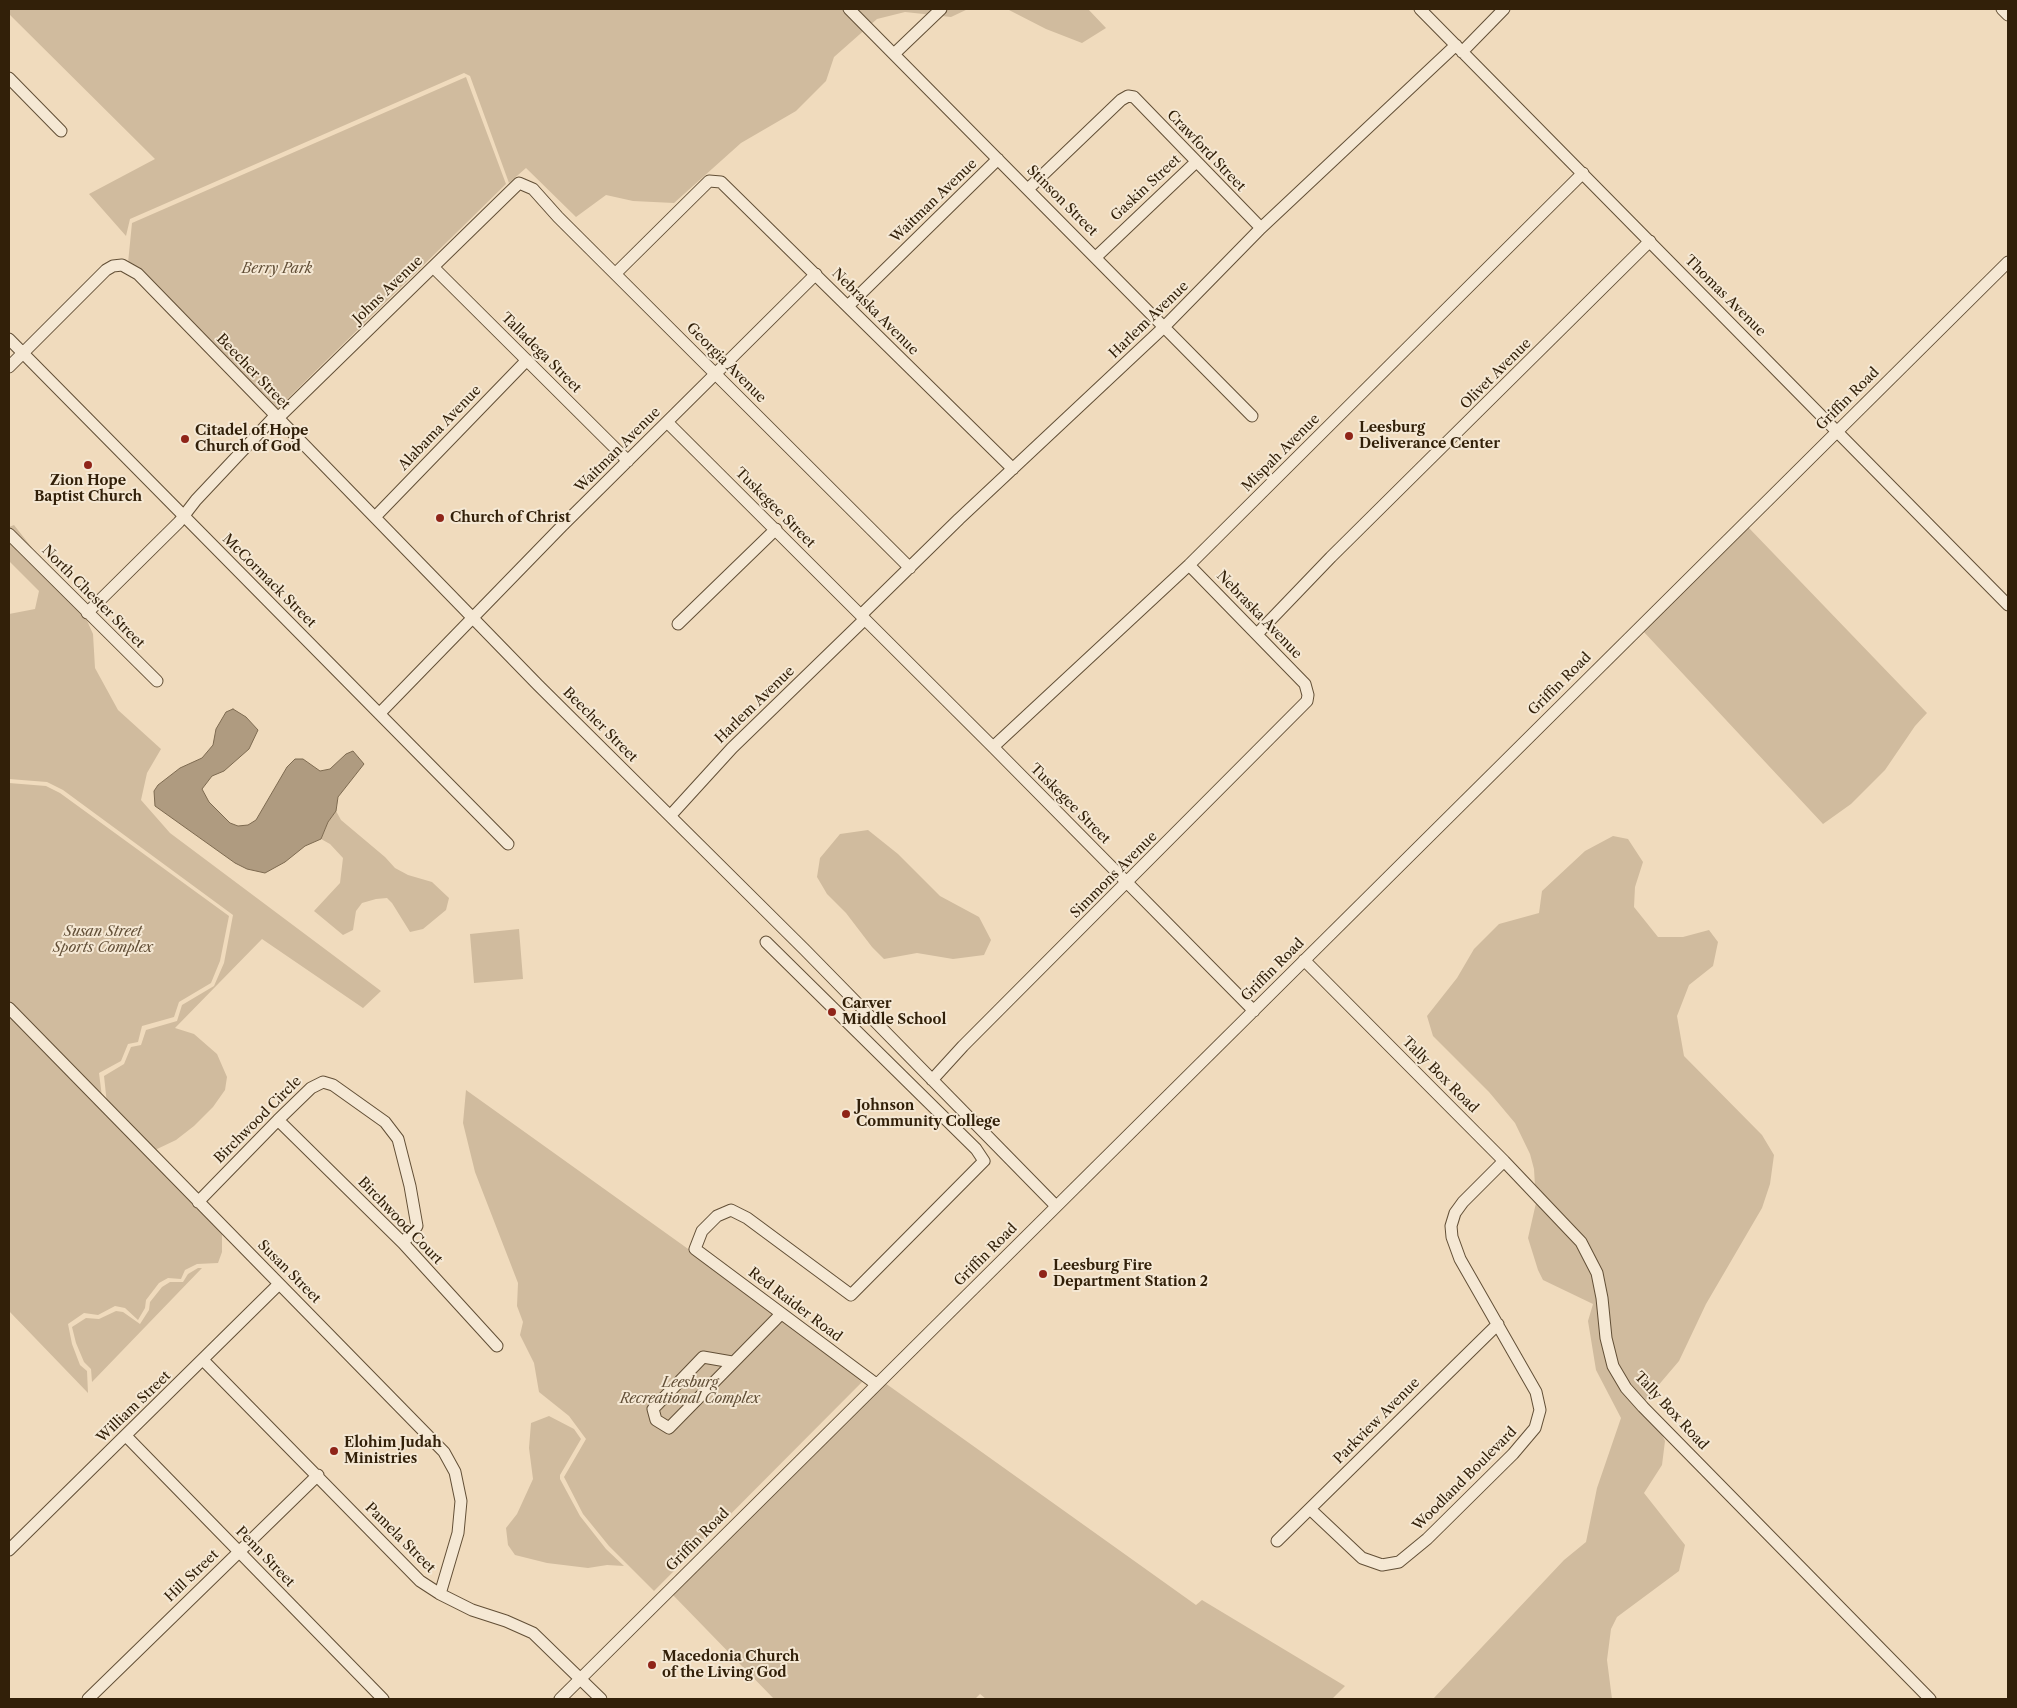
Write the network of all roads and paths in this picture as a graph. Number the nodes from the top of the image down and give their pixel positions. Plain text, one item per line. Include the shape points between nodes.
1 (849, 9) edge
2 (941, 9) edge
3 (1420, 9) edge
4 (1504, 9) edge
5 (2002, 9) edge
6 (2008, 15) edge
7 (1459, 48) junction
8 (894, 54) junction
9 (9, 78) edge
10 (61, 131) dead end
11 (998, 159) junction
12 (1196, 162) junction
13 (1583, 173) junction
14 (519, 183) joint
15 (1028, 189) junction
16 (1261, 228) junction
17 (1650, 241) junction
18 (1096, 257) junction
19 (2008, 262) edge
20 (433, 267) junction
21 (616, 273) junction
22 (816, 274) junction
23 (848, 306) junction
24 (1164, 327) junction
25 (9, 339) edge
26 (23, 353) junction
27 (527, 360) junction
28 (9, 367) edge
29 (715, 373) junction
30 (1252, 416) dead end
31 (276, 417) junction
32 (667, 422) junction
33 (1838, 430) junction
34 (628, 461) junction
35 (1013, 469) junction
36 (184, 515) junction
37 (375, 517) junction
38 (776, 529) junction
39 (9, 534) edge
40 (1188, 565) junction
41 (910, 568) junction
42 (2008, 605) edge
43 (87, 613) junction
44 (863, 617) junction
45 (472, 618) junction
46 (678, 624) dead end
47 (1257, 634) junction
48 (157, 681) dead end
49 (1306, 687) joint
50 (380, 713) junction
51 (993, 747) junction
52 (670, 816) junction
53 (508, 844) dead end
54 (1127, 883) junction
55 (766, 942) dead end
56 (1304, 960) junction
57 (9, 1008) edge
58 (1254, 1011) junction
59 (932, 1080) junction
60 (278, 1120) junction
61 (1504, 1161) junction
62 (198, 1202) junction
63 (1056, 1206) junction
64 (403, 1243) junction
65 (279, 1284) junction
66 (781, 1314) junction
67 (1498, 1324) junction
68 (497, 1346) dead end
69 (203, 1360) junction
70 (732, 1362) junction
71 (876, 1384) junction
72 (126, 1436) junction
73 (318, 1475) junction
74 (1310, 1508) junction
75 (1277, 1541) dead end
76 (9, 1550) edge
77 (238, 1552) junction
78 (440, 1594) junction
79 (581, 1679) junction
80 (88, 1699) edge
81 (383, 1699) edge
82 (560, 1699) edge
83 (601, 1699) edge
84 (1930, 1699) edge

1 - 8 street, Stinson Street
2 - 8 street
3 - 7 street, Thomas Avenue
4 - 7 street, Harlem Avenue
5 - 6 street
7 - 13 street, Thomas Avenue
7 - 16 street, Harlem Avenue
8 - 11 street, Stinson Street
9 - 10 street
11 - 15 street, Stinson Street
11 - 23 street, Waitman Avenue
12 - 15 street, Crawford Street via 1134,97 1128,96
12 - 16 street, Crawford Street
12 - 18 street, Gaskin Street
13 - 17 street, Thomas Avenue
13 - 40 street, Mispah Avenue
14 - 20 street, Johns Avenue
14 - 21 street, Georgia Avenue via 533,189
15 - 18 street, Stinson Street
16 - 24 street, Harlem Avenue
17 - 33 street, Thomas Avenue
17 - 47 street, Olivet Avenue
18 - 24 street, Stinson Street
19 - 33 street, Griffin Road
20 - 27 street, Talladega Street
20 - 31 street, Johns Avenue
21 - 22 street, Nebraska Avenue via 709,180 714,180 724,184
21 - 29 street, Georgia Avenue
22 - 23 street, Nebraska Avenue
22 - 29 street, Waitman Avenue
23 - 35 street, Nebraska Avenue
24 - 30 street, Stinson Street
24 - 35 street, Harlem Avenue
25 - 26 street, McCormack Street
26 - 28 street
26 - 31 street, Beecher Street via 106,270 122,265 138,274
26 - 36 street, McCormack Street
27 - 34 street, Talladega Street
27 - 37 street, Alabama Avenue
29 - 32 street, Waitman Avenue
29 - 41 street, Georgia Avenue
31 - 36 street, Johns Avenue
31 - 37 street, Beecher Street
32 - 34 street, Waitman Avenue
32 - 38 street, Tuskegee Street
33 - 42 street, Thomas Avenue
33 - 56 street, Griffin Road
34 - 45 street, Waitman Avenue
35 - 41 street, Harlem Avenue
36 - 43 street, Johns Avenue
36 - 50 street, McCormack Street
37 - 45 street, Beecher Street
38 - 44 street, Tuskegee Street
38 - 46 street
39 - 43 street, North Chester Street
40 - 47 street, Nebraska Avenue
40 - 51 street, Mispah Avenue
41 - 44 street, Harlem Avenue
43 - 48 street, North Chester Street
44 - 51 street, Tuskegee Street
44 - 52 street, Harlem Avenue via 732,748
45 - 50 street, Waitman Avenue
45 - 52 street, Beecher Street
47 - 49 street, Nebraska Avenue
49 - 54 street, Simmons Avenue via 1305,706
50 - 53 street, McCormack Street
51 - 54 street, Tuskegee Street
52 - 59 street, Beecher Street
54 - 58 street, Tuskegee Street
54 - 59 street, Simmons Avenue
55 - 66 street, Red Raider Road via 976,1149 984,1161 851,1295 747,1218 731,1210 718,1216 702,1231 695,1249
56 - 58 street, Griffin Road
56 - 61 street, Tally Box Road
57 - 62 street, Susan Street
58 - 63 street, Griffin Road
59 - 63 street, Beecher Street
60 - 62 street, Birchwood Circle
60 - 64 street, Birchwood Court
60 - 64 street, Birchwood Circle via 311,1088 323,1082 385,1122 398,1139 417,1226
61 - 67 street, Woodland Boulevard via 1463,1202 1451,1226 1460,1260
61 - 84 street, Tally Box Road via 1569,1228 1592,1259 1602,1298 1609,1352 1626,1388
62 - 65 street, Susan Street
63 - 71 street, Griffin Road
64 - 68 street, Birchwood Court
65 - 69 street, William Street
65 - 78 street, Susan Street via 449,1459 460,1487 461,1516
66 - 70 street
66 - 71 street, Red Raider Road
67 - 74 street, Parkview Avenue
67 - 74 street, Woodland Boulevard via 1536,1392 1539,1418 1524,1442 1427,1539 1399,1562 1372,1563 1353,1552
69 - 72 street, William Street
69 - 73 street, Pamela Street
70 - 70 street via 669,1428 656,1420 653,1408 703,1357
71 - 79 street, Griffin Road
72 - 76 street, William Street
72 - 77 street, Penn Street
73 - 77 street, Hill Street
73 - 78 street, Pamela Street via 420,1581
74 - 75 street, Parkview Avenue
77 - 80 street, Hill Street
77 - 81 street, Penn Street
78 - 79 street, Pamela Street via 472,1610 525,1628
79 - 82 street, Griffin Road
79 - 83 street, Pamela Street

